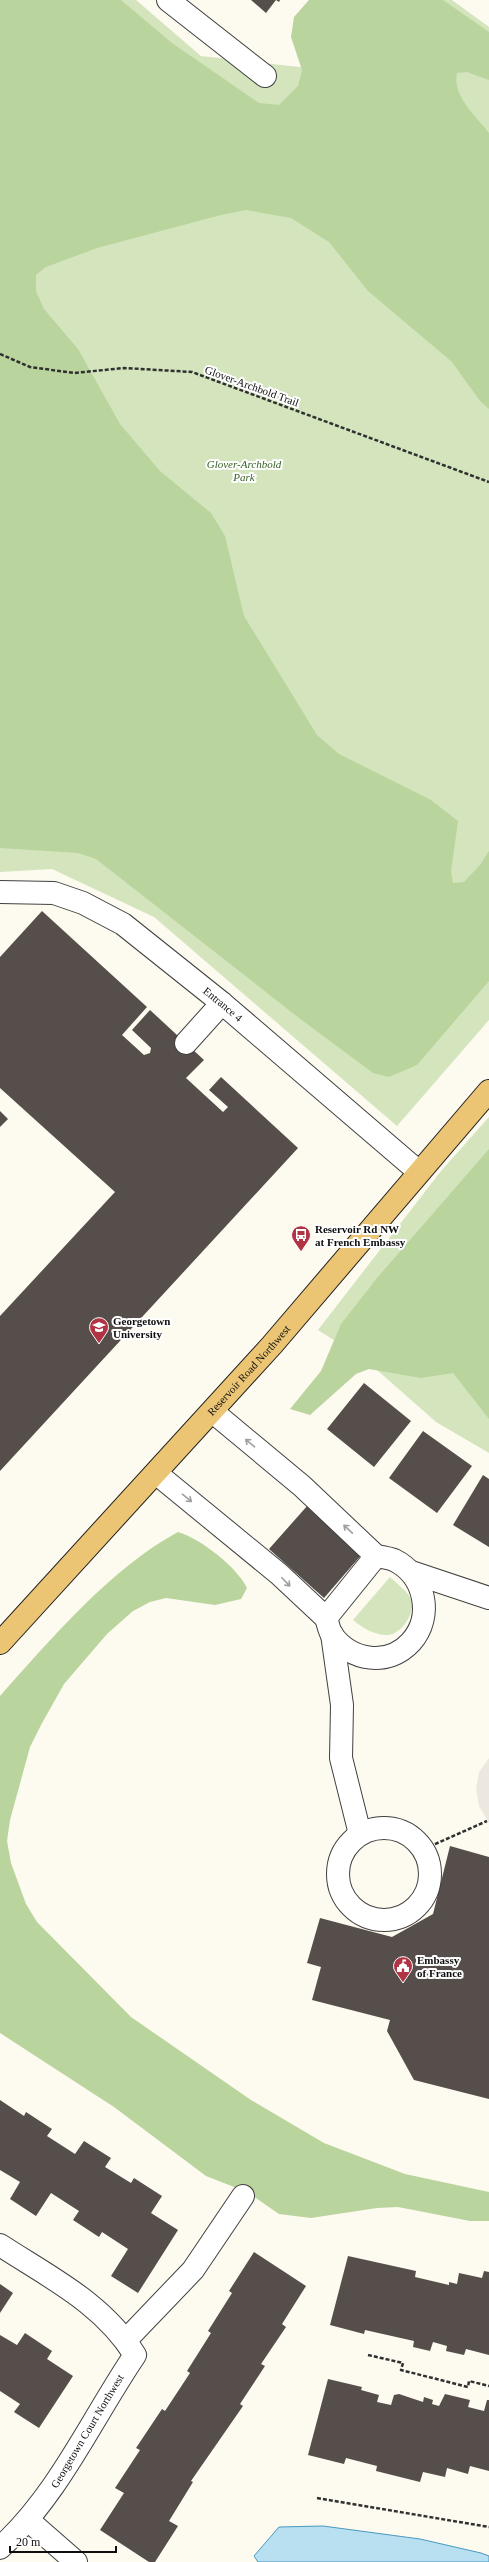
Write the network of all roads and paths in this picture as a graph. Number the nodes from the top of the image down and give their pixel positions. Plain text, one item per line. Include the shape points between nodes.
1 (168, 0) edge
2 (265, 76) dead end
3 (0, 354) edge
4 (489, 482) edge
5 (0, 892) edge
6 (222, 1003) junction
7 (186, 1043) dead end
8 (489, 1091) edge
9 (419, 1172) junction
10 (213, 1412) junction
11 (157, 1474) junction
12 (376, 1556) junction
13 (411, 1572) junction
14 (489, 1598) edge
15 (329, 1626) junction
16 (0, 1644) edge
17 (487, 1821) dead end
18 (360, 1834) junction
19 (424, 1850) junction
20 (243, 2196) dead end
21 (0, 2245) edge
22 (126, 2340) junction
23 (368, 2355) dead end
24 (489, 2386) edge
25 (317, 2498) dead end
26 (28, 2520) junction
27 (489, 2527) edge
28 (0, 2548) edge
29 (76, 2562) edge

1 - 2 street
3 - 4 path, Glover-Archbold Trail via 30,367 74,373 124,368 192,372
5 - 6 street, Entrance 4 via 54,893 111,916
6 - 7 street
6 - 9 street, Entrance 4
8 - 9 main road, Reservoir Road Northwest
9 - 10 main road, Reservoir Road Northwest
10 - 11 main road, Reservoir Road Northwest
12 -> 10 street via 302,1486
11 -> 15 street via 279,1574
11 - 16 main road, Reservoir Road Northwest
12 - 13 street via 394,1560
12 - 15 street
13 - 14 street
13 - 15 street via 421,1587 425,1612 411,1642 397,1653 380,1658 362,1658 347,1649
15 - 18 street via 342,1705 341,1758
17 - 19 path
18 - 19 street via 376,1828 392,1828 407,1833
18 - 19 street via 344,1851 338,1867 338,1883 344,1898 352,1908 366,1917 381,1921 397,1919 412,1912 426,1896 431,1881 430,1864
20 - 22 street via 193,2270
21 - 22 street, Georgetown Court Northwest via 89,2303 107,2318
22 - 26 street, Georgetown Court Northwest via 135,2354 58,2481
23 - 24 path via 403,2363 401,2370 468,2387 469,2381
25 - 27 path
26 - 28 street, Georgetown Court Northwest
26 - 29 street

